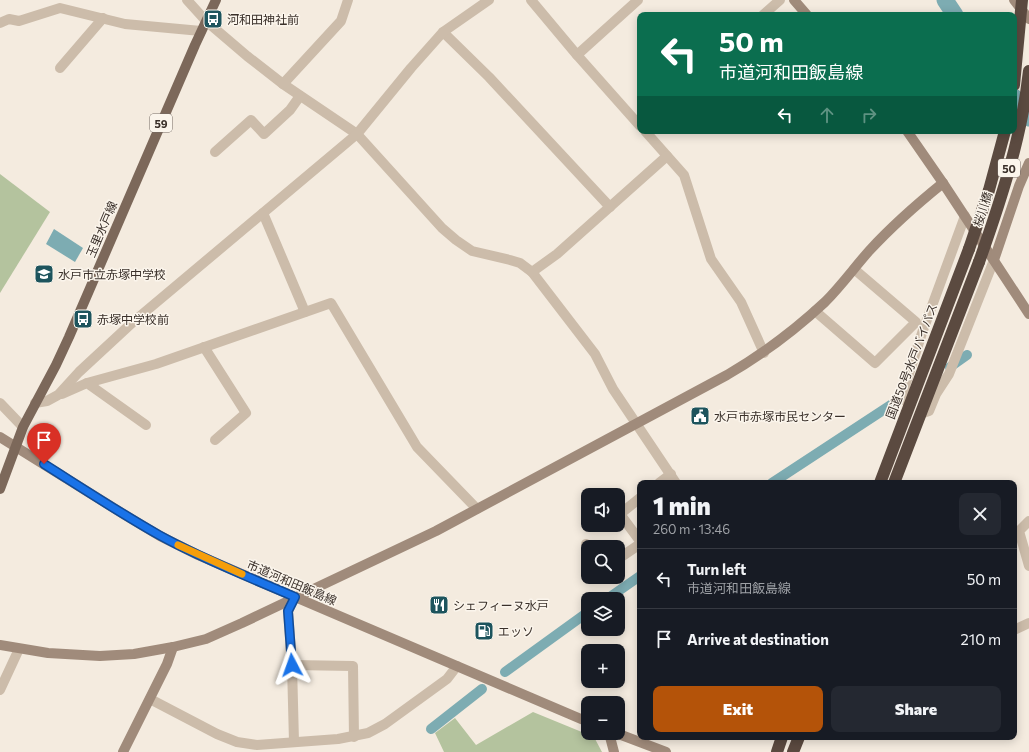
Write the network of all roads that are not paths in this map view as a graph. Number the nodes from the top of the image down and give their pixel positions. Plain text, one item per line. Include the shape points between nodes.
1 (187, 0) edge
2 (216, 0) edge
3 (348, 0) edge
4 (489, 0) edge
5 (531, 0) edge
6 (638, 0) edge
7 (780, 0) edge
8 (794, 0) edge
9 (1014, 0) edge
10 (1022, 0) edge
11 (766, 12) edge
12 (804, 12) edge
13 (102, 18) junction
14 (1029, 19) edge
15 (206, 20) junction
16 (0, 23) edge
17 (201, 32) junction
18 (443, 32) junction
19 (1017, 53) edge
20 (577, 55) junction
21 (60, 68) dead end
22 (1029, 71) edge
23 (283, 84) junction
24 (300, 96) junction
25 (637, 122) edge
26 (357, 134) junction
27 (648, 134) edge
28 (909, 134) edge
29 (1004, 134) edge
30 (215, 152) dead end
31 (667, 156) junction
32 (1029, 163) edge
33 (943, 183) junction
34 (610, 208) junction
35 (263, 213) junction
36 (965, 216) junction
37 (969, 249) joint
38 (994, 260) junction
39 (854, 269) junction
40 (532, 272) junction
41 (815, 311) junction
42 (305, 312) junction
43 (1029, 314) edge
44 (204, 347) junction
45 (764, 353) junction
46 (87, 383) junction
47 (58, 395) junction
48 (0, 403) edge
49 (35, 403) junction
50 (909, 405) junction
51 (920, 414) junction
52 (636, 424) junction
53 (146, 425) dead end
54 (23, 427) junction
55 (0, 437) edge
56 (215, 440) dead end
57 (15, 446) junction
58 (670, 474) junction
59 (663, 480) edge
60 (674, 480) edge
61 (881, 480) edge
62 (895, 480) edge
63 (0, 489) edge
64 (637, 500) edge
65 (477, 509) junction
66 (1029, 521) edge
67 (637, 539) edge
68 (637, 545) edge
69 (625, 554) edge
70 (1029, 566) edge
71 (295, 597) junction
72 (1029, 623) edge
73 (1017, 629) edge
74 (0, 645) edge
75 (173, 647) junction
76 (19, 649) junction
77 (292, 665) junction
78 (457, 666) junction
79 (0, 690) edge
80 (150, 699) junction
81 (581, 719) edge
82 (625, 736) edge
83 (354, 737) junction
84 (611, 740) edge
85 (781, 740) edge
86 (798, 740) edge
87 (294, 742) junction
88 (123, 752) edge
89 (614, 752) edge
90 (666, 752) edge
91 (777, 752) edge
92 (793, 752) edge

1 - 15 street
2 - 15 main road, 玉里水戸線 / 59
3 - 23 street via 341,21
4 - 18 street
5 - 20 street
6 - 20 street
7 - 11 street
8 - 12 street
9 - 14 street
10 - 19 highway, bridge
13 - 16 street via 60,8 19,21 9,19
13 - 17 street via 125,24
13 - 21 street
15 - 17 main road, 玉里水戸線 / 59
15 - 23 street
17 - 49 main road, 玉里水戸線 / 59 via 69,337
18 - 26 street
18 - 34 street via 489,77
20 - 25 street
22 - 51 highway, 桜川橋 / 50, bridge via 1024,108 1002,194 979,262
23 - 24 street
24 - 26 street
24 - 30 street via 290,110 264,134 251,120
26 - 35 street
26 - 40 street via 442,228 456,240 472,251 520,263
27 - 31 street
28 - 33 street
29 - 37 highway, 桜川橋 / 50, bridge
31 - 34 street
31 - 45 street via 684,175 711,259 741,302
32 - 38 street
33 - 36 street
33 - 39 street via 906,214
34 - 40 street
35 - 42 street
35 - 47 street via 133,322
36 - 38 street
36 - 50 street via 905,386 905,400
37 - 50 highway, 国道50号水戸バイパス / 50
38 - 43 street
38 - 51 street via 949,374 936,394 930,411
39 - 41 street
39 - 41 street via 916,322 875,363
40 - 52 street via 595,354 613,389
41 - 45 street
42 - 44 street
42 - 65 street via 331,303 417,447
44 - 46 street via 156,364
44 - 56 street via 246,413
45 - 52 street
46 - 47 street
46 - 53 street
47 - 49 street via 47,401
48 - 54 street
49 - 54 main road, 玉里水戸線 / 59
50 - 61 highway, 国道50号水戸バイパス / 50
51 - 62 highway, 50
52 - 58 street
52 - 65 street
54 - 57 main road, 玉里水戸線 / 59
55 - 57 street, 市道河和田飯島線
57 - 63 main road, 玉里水戸線 / 59
57 - 71 street, 市道河和田飯島線 via 160,536
58 - 59 street
58 - 60 street
64 - 67 street via 620,514
65 - 71 street
66 - 70 street via 1019,531
68 - 69 street
71 - 75 street via 206,639
71 - 77 street via 288,611
71 - 78 street, 市道河和田飯島線
72 - 73 street
74 - 76 street
75 - 76 street via 134,654 100,656
75 - 80 street
76 - 79 street
77 - 83 street via 353,666
77 - 87 street
78 - 81 street, 市道河和田飯島線
78 - 83 street via 447,679 385,724
80 - 87 street via 236,742 257,745
80 - 88 street
82 - 90 street
83 - 87 street
84 - 89 street
85 - 91 highway
86 - 92 highway

